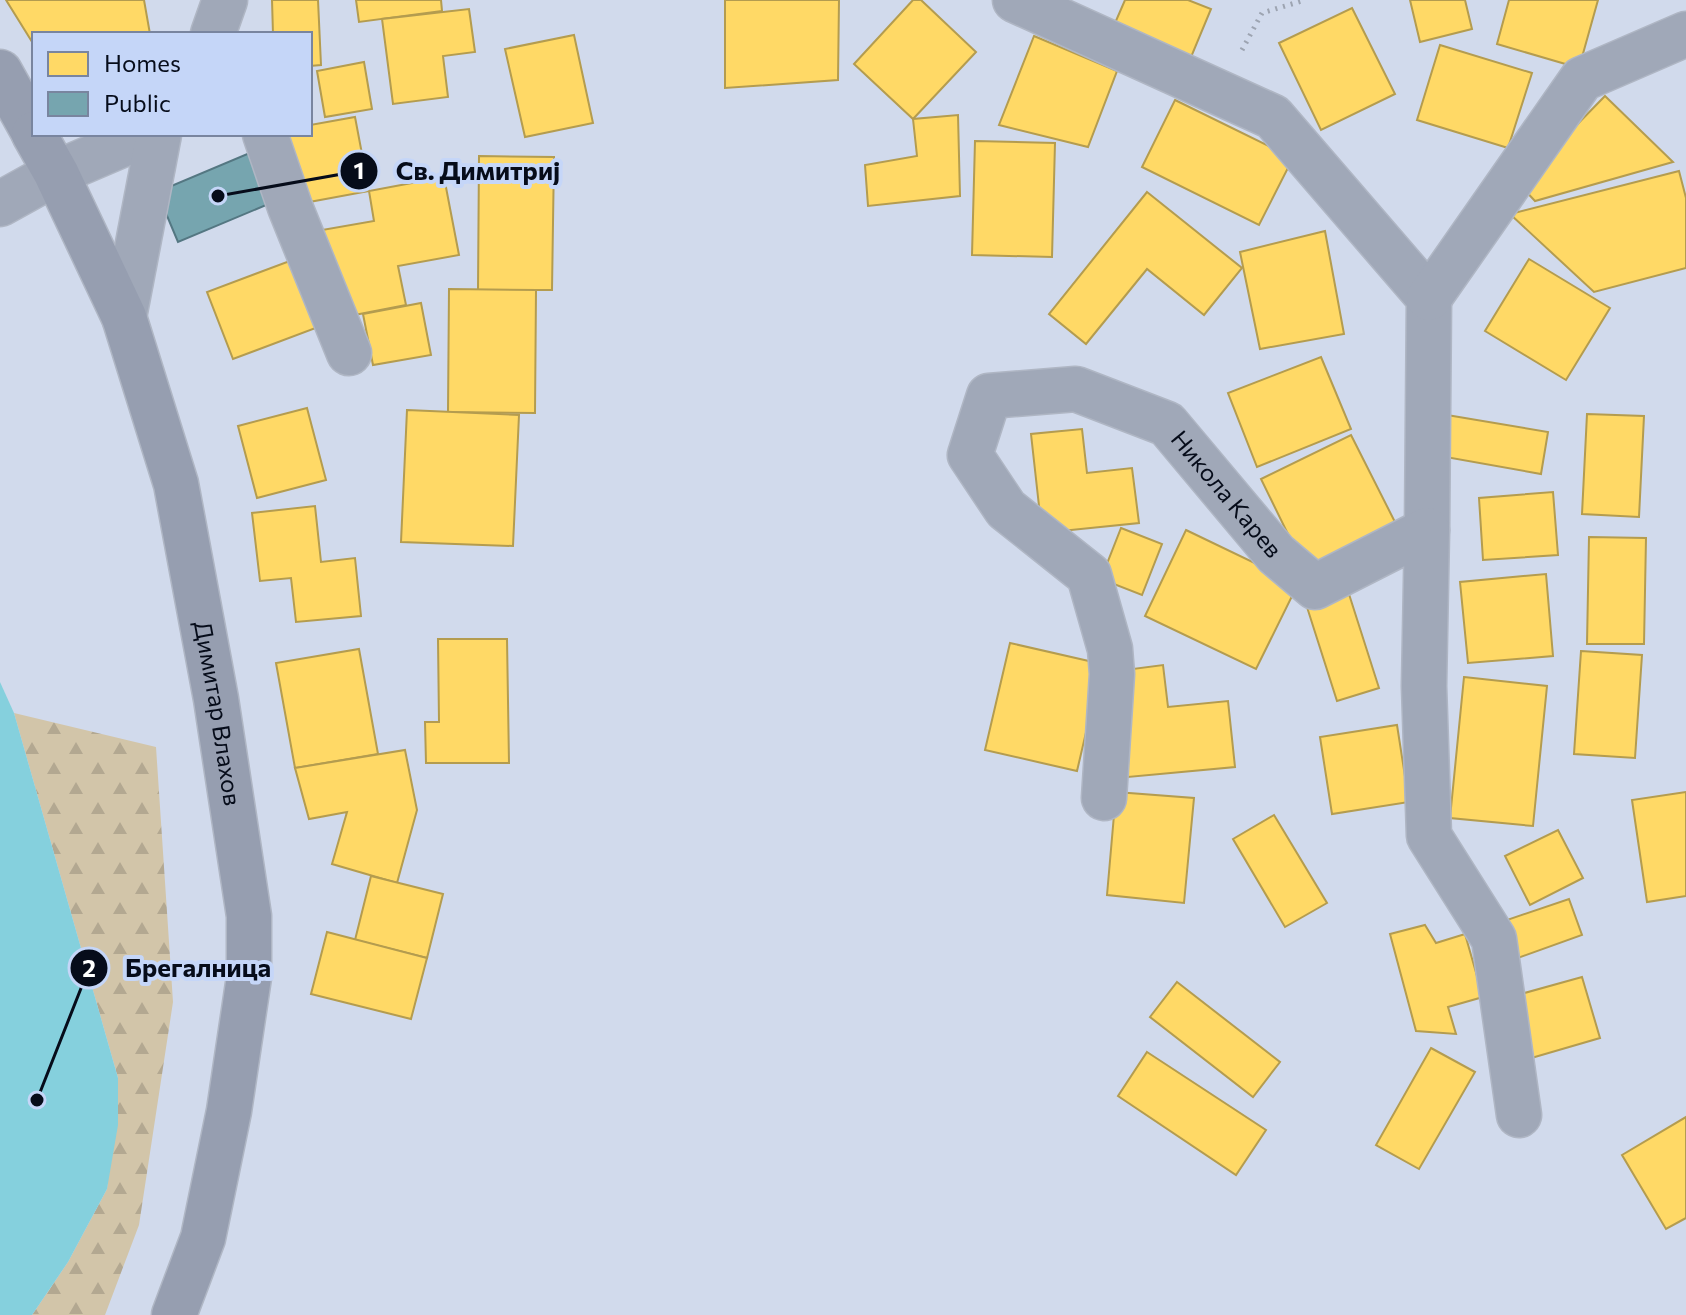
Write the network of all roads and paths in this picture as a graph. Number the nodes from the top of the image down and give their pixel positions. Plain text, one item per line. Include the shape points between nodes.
1 (225, 0) edge
2 (1015, 0) edge
3 (1305, 0) edge
4 (1683, 0) edge
5 (1686, 9) edge
6 (214, 32) edge
7 (1686, 34) edge
8 (0, 72) edge
9 (1220, 93) junction
10 (32, 130) edge
11 (35, 136) edge
12 (142, 136) edge
13 (159, 136) edge
14 (266, 136) edge
15 (56, 173) junction
16 (0, 204) edge
17 (1429, 298) junction
18 (124, 317) junction
19 (349, 353) dead end
20 (1427, 530) junction
21 (1104, 798) dead end
22 (1519, 1115) dead end
23 (174, 1315) edge

1 - 6 street
2 - 9 street
3 - 9 path via 1262,13
4 - 5 street
7 - 17 street via 1582,79
8 - 10 main road, Димитар Влахов
9 - 17 street via 1273,117
11 - 15 main road, Димитар Влахов
12 - 15 street
13 - 18 street
14 - 19 street
15 - 16 street
15 - 18 main road, Димитар Влахов
17 - 20 street
18 - 23 main road, Димитар Влахов via 176,484 249,916 249,977 229,1111 203,1238
20 - 21 street, Никола Карев via 1315,587 1276,554 1167,424 1076,389 989,396 970,455 1006,509 1089,575 1112,674
20 - 22 street via 1424,686 1429,836 1494,939

